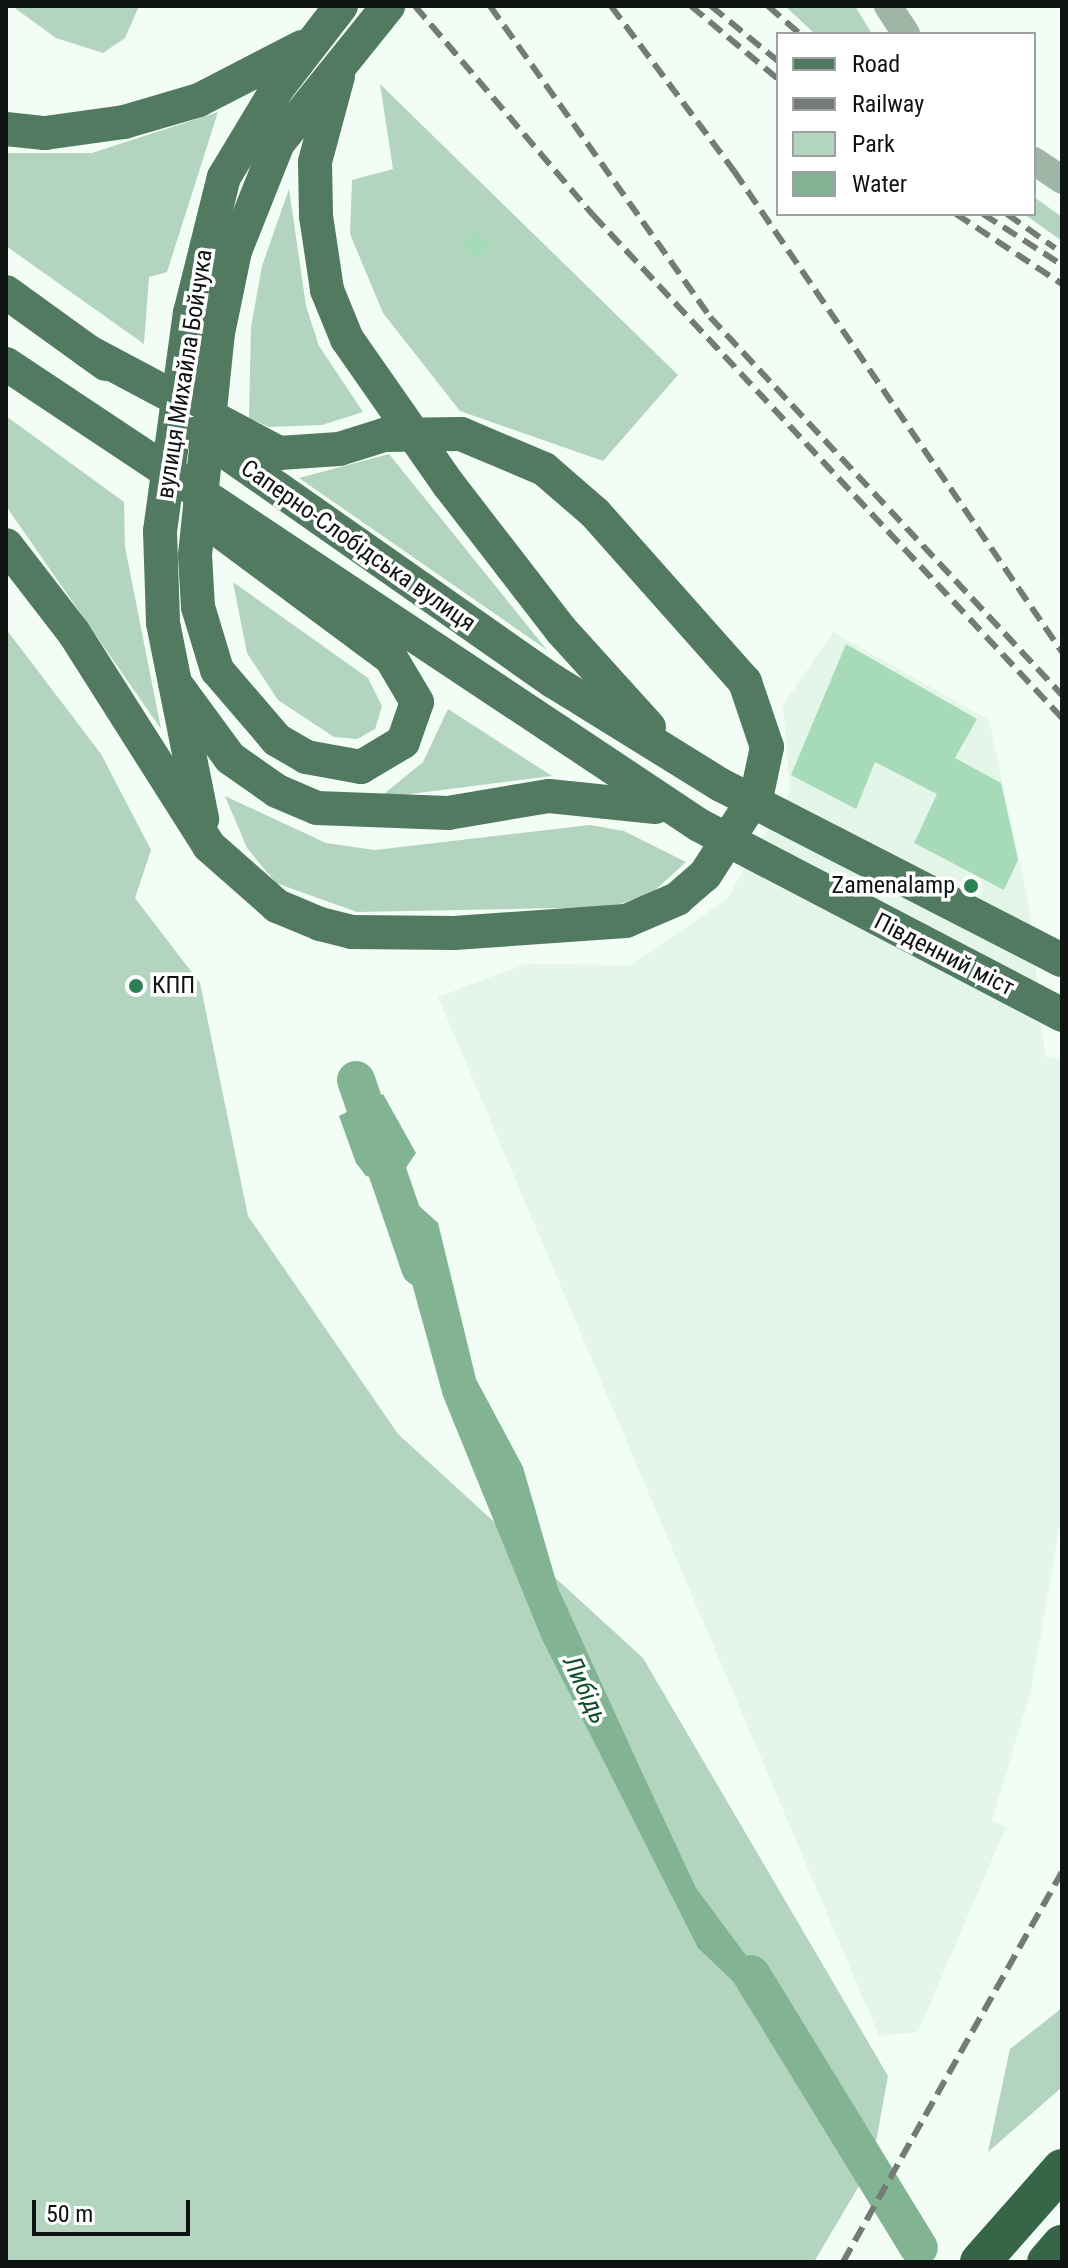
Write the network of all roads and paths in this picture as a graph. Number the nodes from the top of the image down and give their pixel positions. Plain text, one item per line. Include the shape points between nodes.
1 (341, 6) edge
2 (388, 6) edge
3 (888, 6) edge
4 (905, 32) edge
5 (316, 39) junction
6 (340, 68) junction
7 (6, 129) edge
8 (1036, 162) edge
9 (1062, 180) edge
10 (6, 292) edge
11 (89, 352) junction
12 (6, 364) edge
13 (117, 442) junction
14 (6, 545) edge
15 (175, 683) junction
16 (230, 758) junction
17 (682, 762) junction
18 (189, 772) junction
19 (721, 785) joint
20 (690, 819) junction
21 (209, 846) junction
22 (1062, 960) edge
23 (1062, 1015) edge
24 (1062, 2169) edge
25 (1062, 2245) edge
26 (980, 2262) edge
27 (1047, 2262) edge

1 - 5 main road, вулиця Михайла Бойчука
2 - 6 main road, вулиця Михайла Бойчука
3 - 4 street
5 - 7 main road via 235,85 139,118 85,130
5 - 15 main road, вулиця Михайла Бойчука, bridge via 224,177 190,313 160,531 163,623
6 - 13 main road, вулиця Михайла Бойчука, bridge via 278,143 255,192 218,333 195,555 198,607 217,670 277,740 306,757 361,767 403,742 417,702 391,658 246,555
6 - 17 main road, bridge via 315,162 316,203 327,290 347,339 449,485 561,630
8 - 9 street
10 - 11 main road, Саперно-Слобідська вулиця
11 - 17 main road, Саперно-Слобідська вулиця via 303,510
11 - 21 main road via 279,453 339,449 384,435 461,434 544,469 595,513 745,682 762,722 766,770 725,850 677,899 626,921 542,932 352,932 277,906
12 - 13 main road, Саперно-Слобідська вулиця
13 - 20 main road, Саперно-Слобідська вулиця
14 - 21 main road via 74,633
15 - 16 main road
15 - 18 main road, вулиця Михайла Бойчука
16 - 18 main road via 209,748 197,753
16 - 20 main road via 277,791 317,808 365,814 448,813 549,796 611,797
17 - 19 main road, Саперно-Слобідська вулиця
18 - 21 main road, вулиця Михайла Бойчука
19 - 22 main road, Південний міст, bridge
20 - 23 main road, Південний міст, bridge
24 - 26 highway
25 - 27 highway

